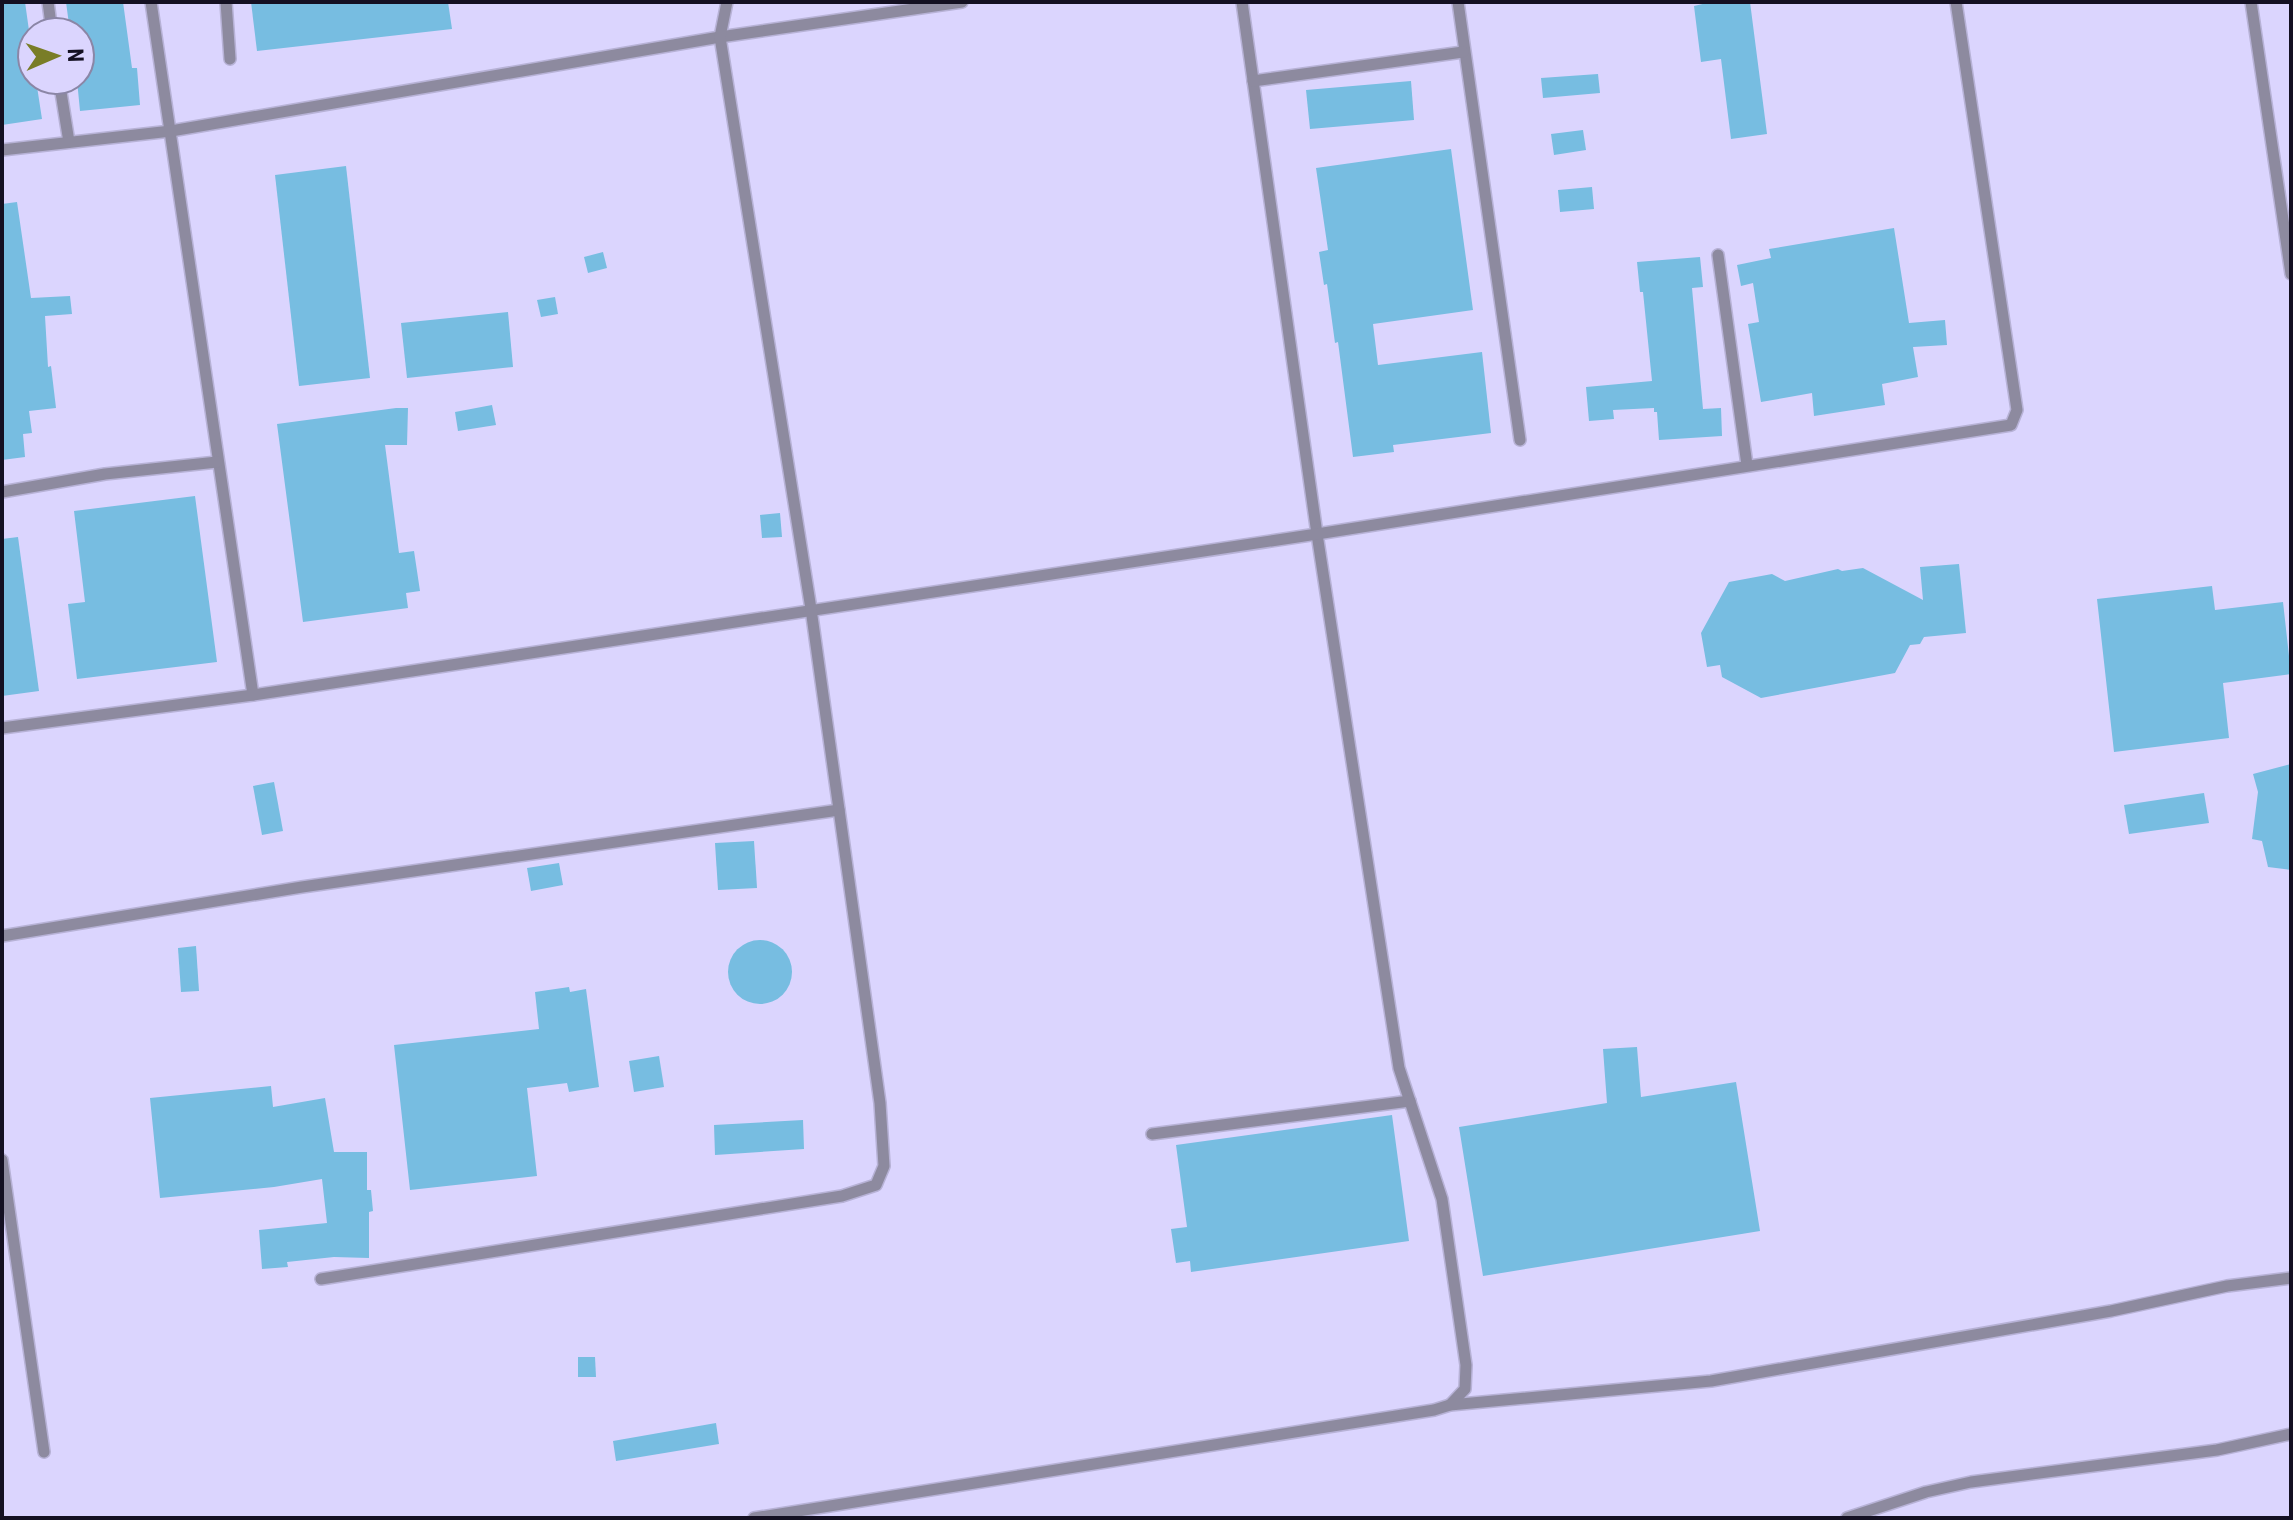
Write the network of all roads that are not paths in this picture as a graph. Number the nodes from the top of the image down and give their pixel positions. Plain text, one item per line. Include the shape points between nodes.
1 (151, 2) edge
2 (226, 2) edge
3 (727, 2) edge
4 (962, 2) edge
5 (1242, 2) edge
6 (1458, 2) edge
7 (1956, 2) edge
8 (2251, 2) edge
9 (720, 37) junction
10 (1463, 52) junction
11 (230, 59) dead end
12 (1253, 81) junction
13 (62, 96) edge
14 (171, 131) junction
15 (69, 142) junction
16 (2, 150) edge
17 (1718, 255) dead end
18 (2291, 274) edge
19 (1520, 440) dead end
20 (217, 462) junction
21 (1747, 465) junction
22 (2, 492) edge
23 (1317, 534) junction
24 (811, 609) junction
25 (253, 695) junction
26 (2, 728) edge
27 (839, 810) junction
28 (2, 936) edge
29 (1410, 1101) junction
30 (1152, 1134) dead end
31 (2, 1160) edge
32 (2291, 1278) edge
33 (321, 1279) dead end
34 (1450, 1405) junction
35 (2291, 1434) edge
36 (44, 1452) dead end
37 (754, 1518) edge
38 (1847, 1518) edge

1 - 14 lane
2 - 11 lane
3 - 9 lane
4 - 9 lane
5 - 12 lane
6 - 10 lane
7 - 21 lane via 2017,410 2011,425
8 - 18 lane
9 - 14 lane
9 - 24 lane
10 - 12 lane
10 - 19 lane
12 - 23 lane
13 - 15 lane
14 - 15 lane
14 - 20 lane
15 - 16 lane
17 - 21 lane
20 - 22 lane
20 - 25 lane
21 - 23 lane
23 - 24 lane
23 - 29 lane via 1399,1068
24 - 25 lane
24 - 27 lane
25 - 26 lane
27 - 28 lane
27 - 33 lane via 880,1103 884,1166 876,1185 842,1196
29 - 30 lane
29 - 34 lane via 1442,1199 1466,1365 1465,1389
31 - 36 lane
32 - 34 lane via 1711,1381
34 - 37 lane
35 - 38 lane via 2217,1450 1971,1482

